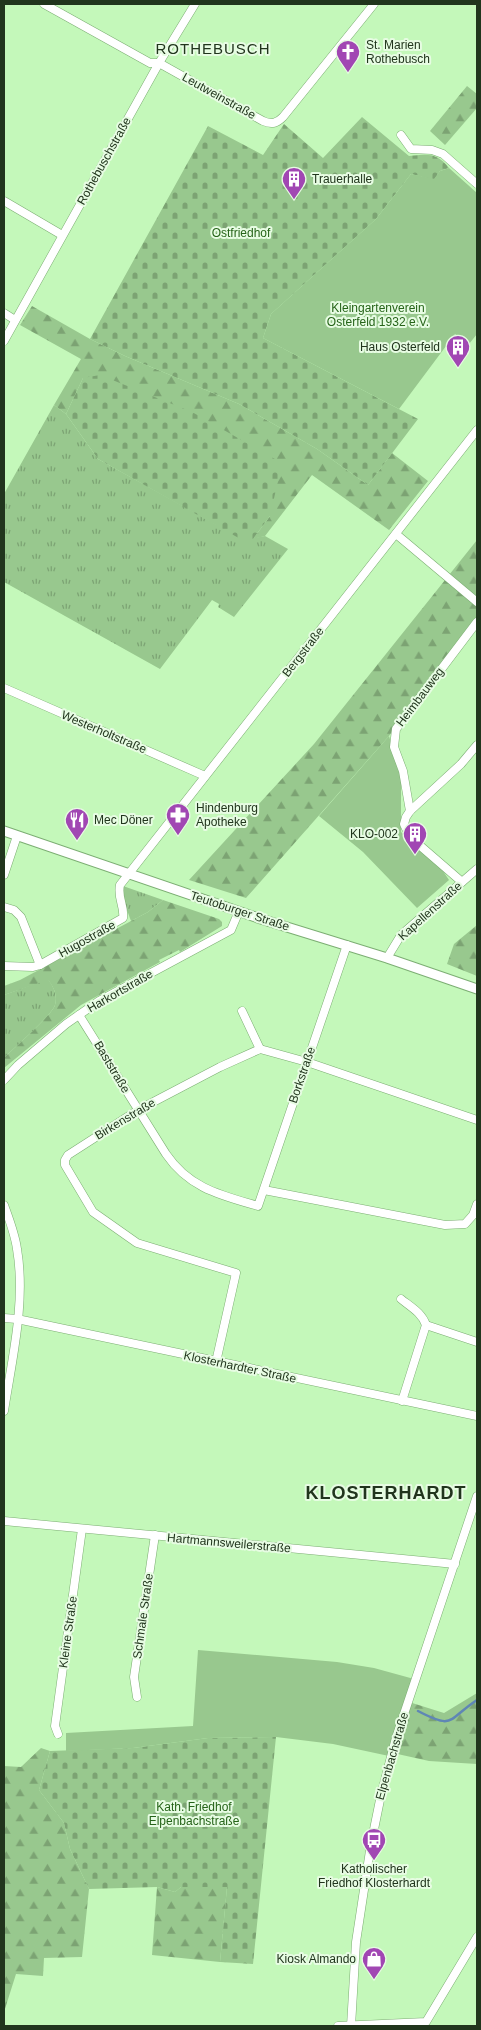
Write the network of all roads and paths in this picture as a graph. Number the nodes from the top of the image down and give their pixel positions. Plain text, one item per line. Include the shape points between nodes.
1 (44, 4) edge
2 (195, 4) edge
3 (374, 4) edge
4 (158, 63) junction
5 (401, 135) dead end
6 (477, 184) edge
7 (4, 201) edge
8 (62, 235) junction
9 (4, 313) edge
10 (16, 320) junction
11 (4, 341) edge
12 (477, 430) edge
13 (396, 534) junction
14 (477, 602) edge
15 (477, 622) edge
16 (4, 688) edge
17 (477, 745) edge
18 (205, 776) junction
19 (410, 811) junction
20 (4, 831) edge
21 (17, 836) junction
22 (477, 869) edge
23 (129, 874) junction
24 (4, 875) edge
25 (462, 882) junction
26 (4, 907) edge
27 (239, 912) junction
28 (347, 945) junction
29 (387, 958) junction
30 (40, 964) junction
31 (4, 966) edge
32 (477, 989) edge
33 (242, 1011) dead end
34 (79, 1015) junction
35 (260, 1049) junction
36 (307, 1062) junction
37 (4, 1080) edge
38 (138, 1110) junction
39 (477, 1120) edge
40 (264, 1190) junction
41 (477, 1204) edge
42 (4, 1205) edge
43 (258, 1206) joint
44 (401, 1299) dead end
45 (4, 1318) edge
46 (17, 1319) junction
47 (426, 1325) junction
48 (477, 1342) edge
49 (216, 1362) junction
50 (402, 1401) junction
51 (4, 1411) edge
52 (477, 1416) edge
53 (477, 1496) edge
54 (4, 1521) edge
55 (82, 1529) junction
56 (155, 1535) junction
57 (455, 1564) junction
58 (137, 1697) dead end
59 (58, 1734) dead end
60 (477, 1937) edge
61 (338, 2026) edge
62 (351, 2026) edge

1 - 4 street via 150,63
2 - 4 street, Rothebuschstraße
3 - 4 street, Leutweinstraße via 277,123 263,121
4 - 8 street, Rothebuschstraße
5 - 6 street via 411,149 443,154
7 - 8 street
8 - 10 street, Rothebuschstraße
9 - 10 street
10 - 11 street, Rothebuschstraße
12 - 13 street, Bergstraße
13 - 14 street
13 - 18 street, Bergstraße
15 - 19 street, Heimbauweg via 396,729 394,747 403,770
16 - 18 street, Westerholtstraße
17 - 19 street
18 - 23 street, Bergstraße
19 - 25 street, Heimbauweg via 405,821 408,834
20 - 21 main road, Teutoburger Straße
21 - 23 main road, Teutoburger Straße
21 - 24 street
22 - 25 street, Kapellenstraße
23 - 27 main road, Teutoburger Straße
23 - 30 street, Hugostraße via 118,892 123,918
25 - 29 street, Kapellenstraße via 401,935
26 - 30 street via 14,910 21,918
27 - 28 main road, Teutoburger Straße
27 - 34 street, Harkortstraße via 231,930 115,992
28 - 29 main road, Teutoburger Straße
28 - 36 street, Borkstraße
29 - 32 main road, Teutoburger Straße
30 - 31 street, Hugostraße via 33,967
33 - 35 street
34 - 37 street, Harkortstraße
34 - 38 street, Baststraße
35 - 36 street
35 - 38 street, Birkenstraße
36 - 39 street
36 - 40 street, Borkstraße
38 - 43 street, Baststraße via 171,1162 189,1180 213,1192
38 - 49 street, Birkenstraße via 68,1154 66,1165 93,1212 137,1243 236,1273
40 - 41 street via 445,1225 465,1224
40 - 43 street, Borkstraße
42 - 46 street via 17,1248 20,1271
44 - 47 street via 418,1311
45 - 46 street, Klosterhardter Straße
46 - 49 street, Klosterhardter Straße
46 - 51 street
47 - 48 street
47 - 50 street
49 - 50 street, Klosterhardter Straße
50 - 52 street, Klosterhardter Straße
53 - 57 street, Elpenbachstraße
54 - 55 street, Hartmannsweilerstraße
55 - 56 street, Hartmannsweilerstraße
55 - 59 street, Kleine Straße via 55,1726
56 - 57 street, Hartmannsweilerstraße
56 - 58 street, Schmale Straße via 134,1677
57 - 62 street, Elpenbachstraße via 380,1795 356,1942
60 - 62 street via 426,2022
61 - 62 street

